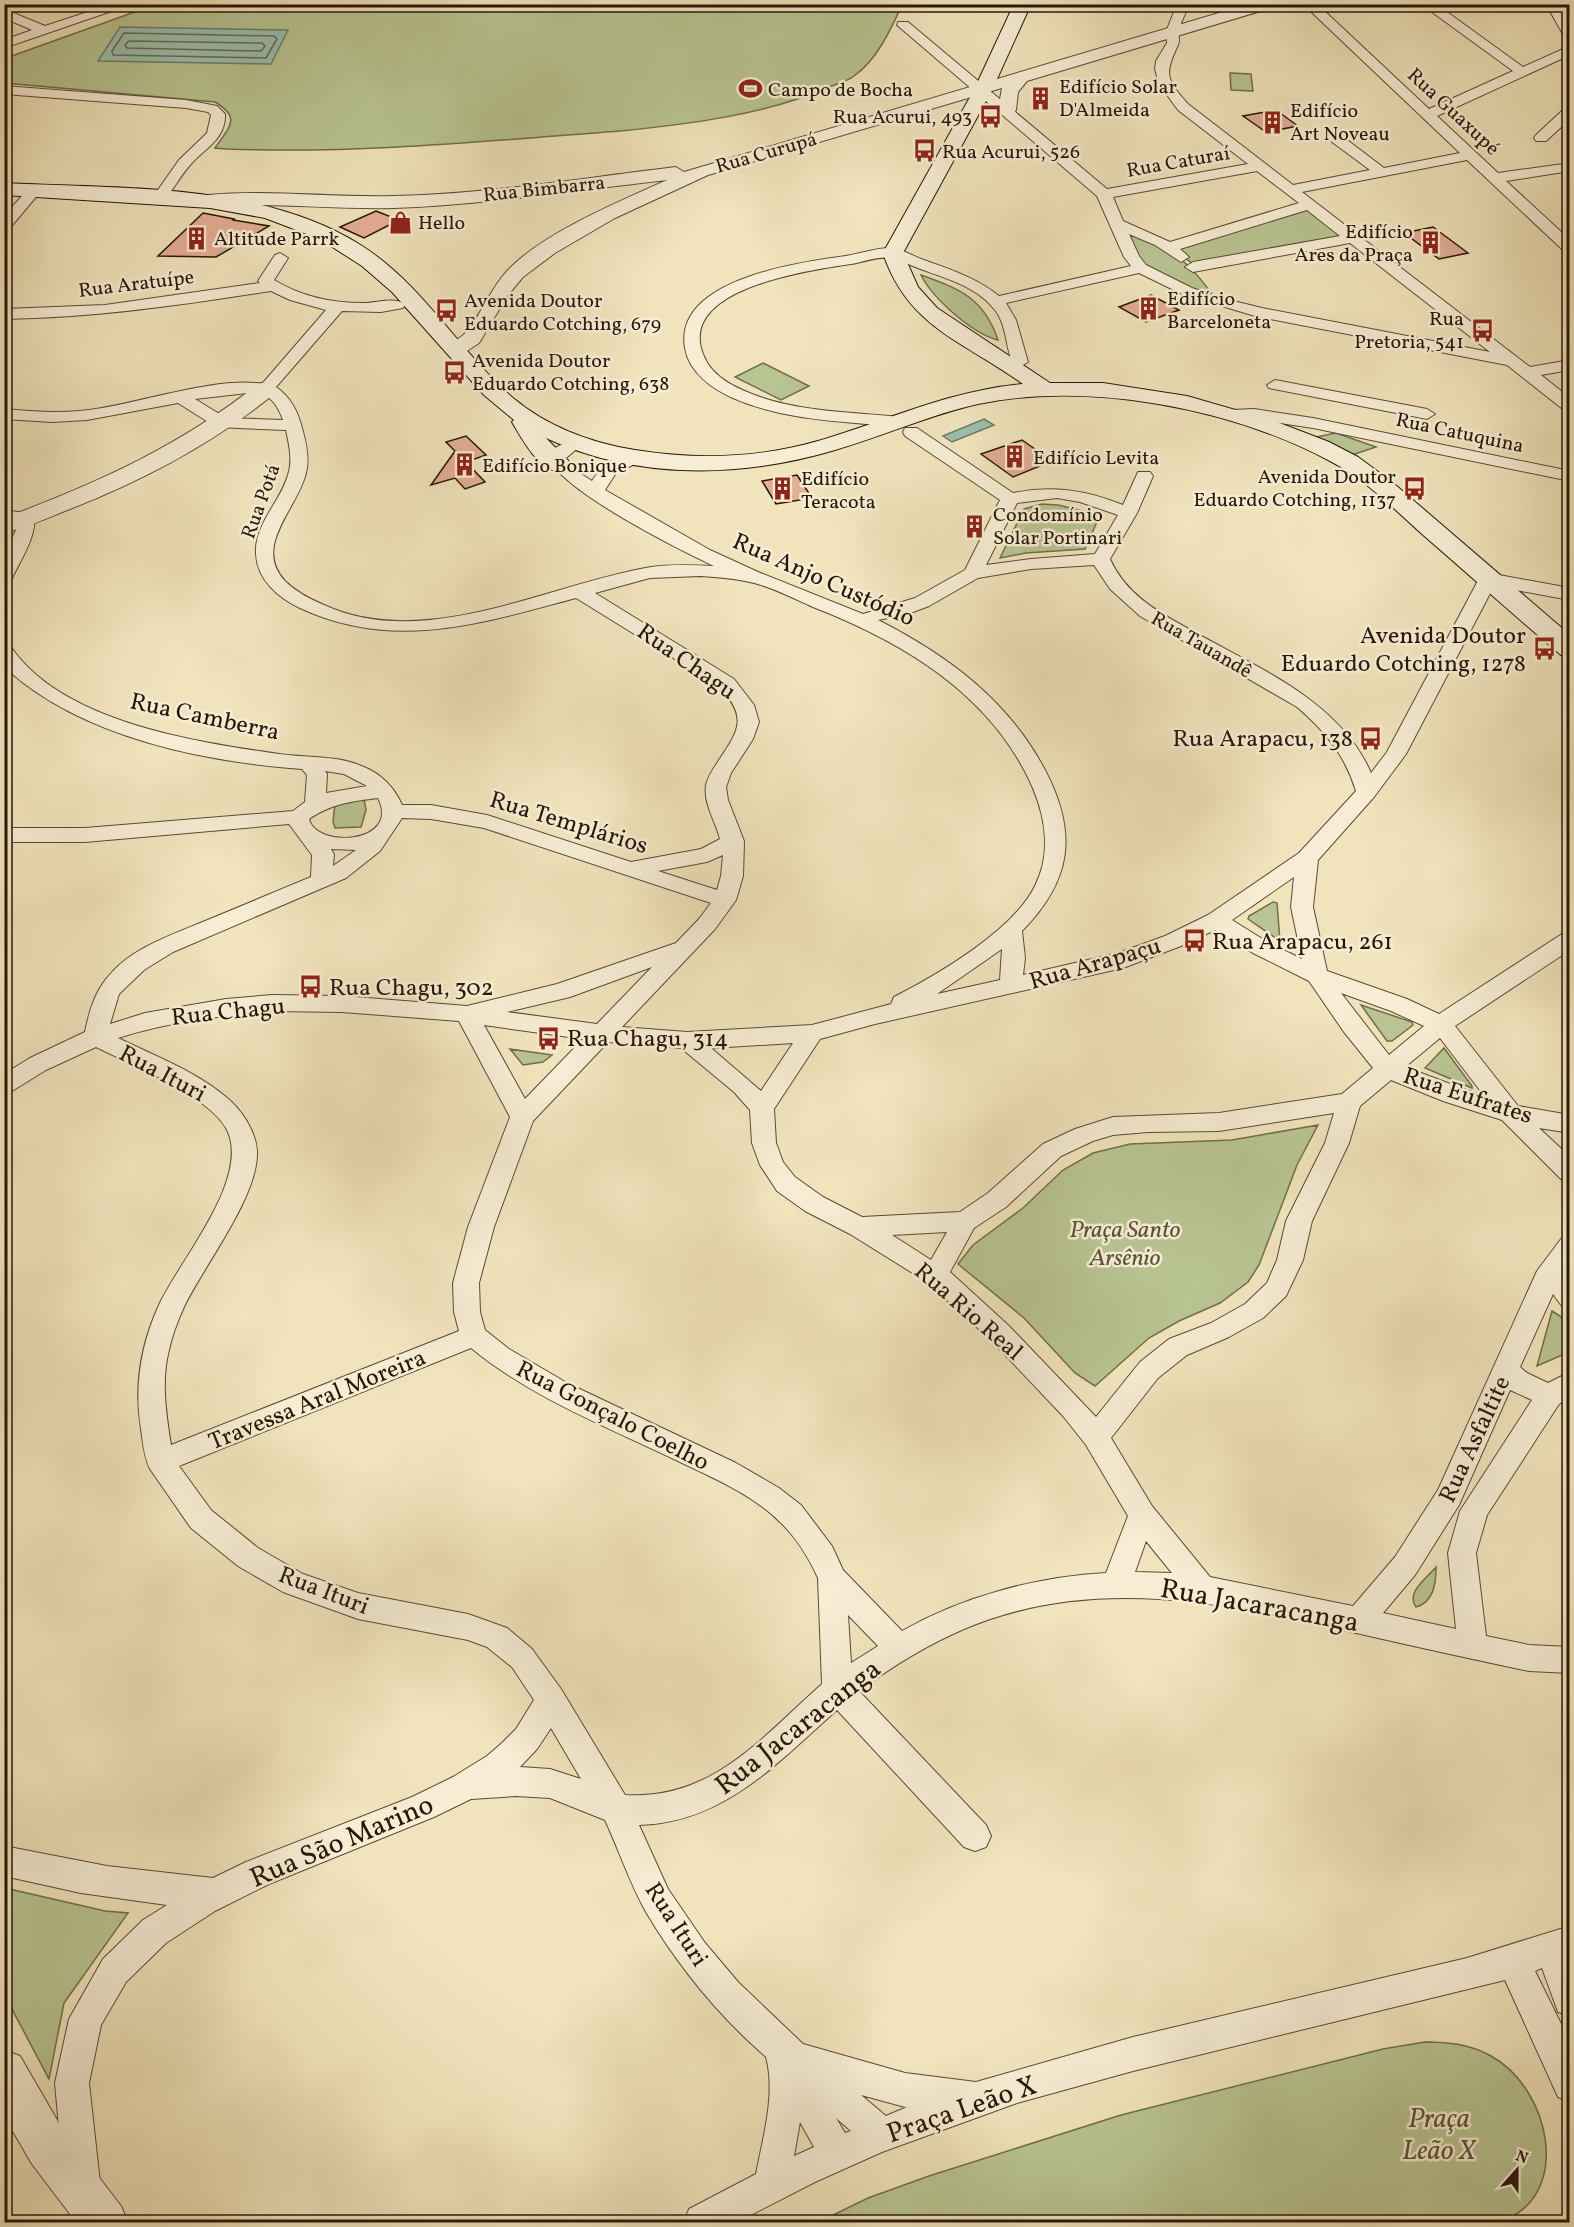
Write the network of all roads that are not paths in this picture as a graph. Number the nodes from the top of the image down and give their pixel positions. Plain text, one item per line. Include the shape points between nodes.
1 (1043, 4) edge
2 (1183, 4) edge
3 (1268, 4) edge
4 (1309, 4) edge
5 (1427, 4) edge
6 (1552, 4) edge
7 (1023, 5) edge
8 (122, 6) edge
9 (4, 13) edge
10 (903, 25) dead end
11 (44, 31) junction
12 (1172, 32) junction
13 (1569, 36) edge
14 (1150, 39) junction
15 (4, 44) edge
16 (4, 50) edge
17 (1569, 50) edge
18 (1164, 54) junction
19 (1522, 72) junction
20 (1020, 78) junction
21 (4, 90) edge
22 (983, 90) junction
23 (4, 96) edge
24 (1007, 110) junction
25 (1569, 111) edge
26 (1428, 115) junction
27 (1333, 136) dead end
28 (1541, 138) dead end
29 (1472, 155) junction
30 (188, 159) junction
31 (1259, 166) junction
32 (1569, 167) edge
33 (1382, 173) junction
34 (1494, 178) junction
35 (654, 183) junction
36 (4, 189) edge
37 (1290, 190) junction
38 (34, 191) junction
39 (1104, 194) junction
40 (160, 197) junction
41 (207, 201) junction
42 (1309, 205) junction
43 (1119, 224) junction
44 (4, 226) edge
45 (1352, 238) junction
46 (1168, 248) junction
47 (1569, 249) edge
48 (893, 253) junction
49 (280, 258) dead end
50 (1141, 267) junction
51 (1194, 267) junction
52 (272, 286) junction
53 (995, 301) junction
54 (1219, 302) junction
55 (397, 305) dead end
56 (337, 307) junction
57 (4, 314) edge
58 (457, 349) junction
59 (991, 352) junction
60 (1511, 361) junction
61 (1020, 362) junction
62 (1569, 365) edge
63 (1527, 373) junction
64 (1275, 385) dead end
65 (1043, 388) junction
66 (266, 389) junction
67 (1098, 389) junction
68 (182, 398) junction
69 (1356, 400) junction
70 (1569, 406) edge
71 (4, 414) edge
72 (1427, 414) dead end
73 (521, 415) junction
74 (1231, 415) junction
75 (222, 423) junction
76 (293, 425) junction
77 (904, 427) junction
78 (1343, 429) junction
79 (1286, 434) junction
80 (576, 442) junction
81 (634, 457) junction
82 (561, 466) junction
83 (1144, 476) dead end
84 (1569, 476) edge
85 (595, 492) junction
86 (1010, 500) junction
87 (1128, 513) junction
88 (15, 516) edge
89 (4, 526) edge
90 (687, 546) junction
91 (1101, 559) junction
92 (649, 573) junction
93 (973, 573) junction
94 (4, 576) edge
95 (751, 576) junction
96 (1488, 579) junction
97 (580, 591) junction
98 (1569, 594) edge
99 (922, 602) junction
100 (887, 613) junction
101 (864, 621) junction
102 (904, 631) junction
103 (1569, 649) edge
104 (4, 651) edge
105 (310, 765) junction
106 (381, 791) junction
107 (1367, 792) junction
108 (306, 811) junction
109 (393, 811) junction
110 (4, 835) edge
111 (381, 835) junction
112 (308, 837) junction
113 (733, 841) junction
114 (1307, 858) junction
115 (631, 868) junction
116 (322, 880) junction
117 (725, 900) junction
118 (1216, 920) junction
119 (1011, 930) junction
120 (1569, 939) edge
121 (686, 947) junction
122 (1317, 976) junction
123 (1010, 987) junction
124 (466, 1014) junction
125 (875, 1016) junction
126 (1441, 1024) junction
127 (602, 1033) junction
128 (813, 1033) junction
129 (96, 1037) junction
130 (687, 1040) junction
131 (1387, 1069) junction
132 (4, 1085) edge
133 (1349, 1102) junction
134 (762, 1108) junction
135 (1510, 1114) junction
136 (522, 1117) junction
137 (1569, 1124) edge
138 (1569, 1172) edge
139 (965, 1221) junction
140 (859, 1227) junction
141 (1569, 1246) edge
142 (1550, 1271) junction
143 (936, 1275) junction
144 (1569, 1298) edge
145 (474, 1336) junction
146 (1506, 1370) junction
147 (1559, 1389) edge
148 (1096, 1437) junction
149 (160, 1461) junction
150 (1142, 1515) junction
151 (832, 1578) junction
152 (1116, 1584) junction
153 (1201, 1588) junction
154 (1359, 1621) junction
155 (1473, 1646) junction
156 (899, 1648) junction
157 (1569, 1660) edge
158 (837, 1689) junction
159 (550, 1699) junction
160 (470, 1785) junction
161 (616, 1809) junction
162 (975, 1836) dead end
163 (4, 1861) edge
164 (211, 1893) junction
165 (1560, 1945) edge
166 (1512, 1960) junction
167 (1569, 2000) edge
168 (784, 2054) junction
169 (4, 2072) edge
170 (1569, 2085) edge
171 (979, 2098) junction
172 (882, 2135) junction
173 (838, 2155) junction
174 (772, 2184) junction
175 (95, 2210) edge
176 (702, 2223) edge

1 - 7 street
2 - 12 street
3 - 12 street, Rua Curupá
4 - 26 street, Rua Guaxupé
5 - 19 street
6 - 13 street
7 - 22 main road
8 - 11 street
8 - 16 street
9 - 11 street
10 - 22 street
11 - 15 street
12 - 14 street, Rua Curupá
12 - 18 street via 1173,43
14 - 18 street
14 - 20 street, Rua Curupá
17 - 19 street
18 - 31 street via 1162,77 1167,90
19 - 26 street
20 - 22 street, Rua Curupá
20 - 24 street via 1009,91
21 - 30 street via 212,109 218,114 216,130 201,150
22 - 24 street
22 - 35 street, Rua Curupá
22 - 48 main road
23 - 30 street via 195,111 205,118 205,123
24 - 39 street
25 - 28 street
26 - 29 street, Rua Guaxupé
27 - 33 street
29 - 33 street
29 - 34 street, Rua Guaxupé
30 - 40 street
31 - 37 street
31 - 39 street, Rua Caturaí
32 - 34 street
33 - 37 street
34 - 47 street, Rua Guaxupé
35 - 41 street, Rua Bimbarra via 397,202
35 - 58 street, Rua Curupá via 516,273 499,292 479,330
36 - 38 main road
37 - 42 street
38 - 40 main road
38 - 44 street
39 - 43 street
40 - 41 main road
41 - 58 main road via 270,213 335,238 389,278
42 - 45 street
42 - 46 street
43 - 46 street
43 - 50 street via 1132,257
45 - 51 street
45 - 60 street
46 - 51 street
48 - 53 street via 968,283
48 - 59 main road via 909,291 928,314
48 - 77 street via 792,271 731,290 699,316 690,342 708,376 735,393 772,406
49 - 52 street via 266,281
50 - 53 street
50 - 54 street via 1187,291
51 - 54 street
52 - 56 street
52 - 57 street, Rua Aratuípe via 141,305
53 - 61 street via 1011,322
54 - 60 street
55 - 56 street
56 - 66 street
58 - 73 main road via 492,390
59 - 61 main road
59 - 65 main road
60 - 63 street
61 - 67 main road
62 - 63 street
63 - 70 street
64 - 69 street
65 - 67 main road
65 - 77 main road via 976,398
66 - 68 street via 235,387
66 - 75 street
66 - 76 street, Rua Potá via 288,407
67 - 74 main road
68 - 71 street via 99,414
68 - 75 street
69 - 72 street
69 - 78 street
73 - 80 main road
73 - 82 main road via 532,439
74 - 78 street, Rua Catuquina via 1254,414
74 - 79 main road
75 - 76 street
75 - 88 street via 142,469 94,491
76 - 97 street, Rua Potá via 297,475 267,534 265,555 271,575 285,592 341,618 391,627 461,622
77 - 81 main road via 761,460 718,463
77 - 86 street
78 - 79 street, Rua Catuquina via 1300,429
78 - 84 street, Rua Catuquina
79 - 96 main road via 1349,461
80 - 81 main road
80 - 82 street via 559,453
81 - 85 street via 607,470
82 - 85 street, Rua Anjo Custódio
83 - 87 street
85 - 90 street, Rua Anjo Custódio
86 - 87 street via 1051,491
86 - 93 street
87 - 91 street
88 - 89 street
88 - 94 street via 26,528
90 - 92 street, Rua Potá
90 - 95 street, Rua Anjo Custódio
91 - 93 street
91 - 107 street, Rua Tauandê via 1116,587 1135,604 1304,703 1325,720 1360,767
92 - 95 street, Rua Potá via 696,569
92 - 97 street, Rua Potá
93 - 99 street
95 - 101 street, Rua Anjo Custódio
96 - 98 street
96 - 103 main road
96 - 107 street, Rua Arapaçu via 1396,754
97 - 113 street, Rua Chagu via 727,683 743,700 750,714 748,729 718,777 716,788
99 - 100 street
99 - 102 street
100 - 101 street
100 - 102 street via 899,616
101 - 102 street, Rua Anjo Custódio
102 - 119 street, Rua Anjo Custódio via 994,711 1010,730 1050,804 1056,824 1053,866 1044,891
104 - 105 street, Rua Camberra via 10,664 44,690 94,717 152,737
105 - 106 street, Rua Camberra via 359,771
105 - 108 street via 317,774
106 - 108 street via 335,797
106 - 109 street, Rua Camberra
107 - 114 street, Rua Arapaçu
108 - 110 street via 85,835
108 - 112 street via 300,826
109 - 111 street
109 - 115 street, Rua Templários via 431,812 487,822
111 - 112 street via 363,844
111 - 116 street via 354,863
112 - 116 street via 322,854
113 - 115 street via 707,855
113 - 117 street, Rua Chagu via 734,872
114 - 118 street, Rua Arapaçu
114 - 122 street, Rua Eufrates via 1302,906
115 - 117 street, Rua Templários
116 - 129 street via 165,947 121,975 108,991 99,1013
117 - 121 street, Rua Chagu
118 - 122 street
118 - 123 street, Rua Arapaçu via 1123,960
119 - 123 street via 1014,958
119 - 125 street, Rua Anjo Custódio via 950,974
120 - 126 street
121 - 124 street, Rua Chagu via 562,991
121 - 127 street, Rua Chagu
122 - 126 street
122 - 131 street, Rua Eufrates
123 - 125 street, Rua Arapaçu
124 - 127 street, Rua Chagu
124 - 129 street, Rua Chagu via 272,1003 190,1012
124 - 136 street
125 - 128 street, Rua Arapaçu
126 - 131 street
126 - 135 street
127 - 130 street, Rua Arapaçu
127 - 136 street
128 - 130 street, Rua Arapaçu
128 - 134 street
129 - 132 street, Rua Chagu
129 - 149 street, Rua Ituri via 177,1077 218,1103 237,1125 245,1150 243,1171 229,1205 171,1306 155,1351 151,1407
130 - 134 street
131 - 133 street
131 - 135 street, Rua Eufrates
133 - 139 street via 1219,1122 1113,1126 1052,1150 997,1200
133 - 148 street via 1337,1143 1299,1221 1290,1260 1277,1288 1254,1311 1178,1347 1149,1370
134 - 140 street, Rua Rio Real via 764,1143 772,1165 786,1184 814,1204
135 - 137 street, Rua Eufrates
135 - 138 street
136 - 145 street via 481,1227 466,1283 467,1312
139 - 140 street
139 - 143 street
140 - 143 street, Rua Rio Real
141 - 142 street, Rua Asfaltite
142 - 144 street
142 - 146 street, Rua Asfaltite
143 - 148 street, Rua Rio Real via 1008,1341
145 - 149 street, Travessa Aral Moreira
145 - 151 street, Rua Gonçalo Coelho via 500,1357 558,1391 726,1471 769,1496 791,1514 822,1555
146 - 147 street via 1518,1381
146 - 154 street, Rua Asfaltite via 1449,1497 1405,1566
147 - 155 street, Rua Asfaltite via 1474,1511 1462,1553
148 - 150 street, Rua Rio Real
149 - 159 street, Rua Ituri via 201,1519 248,1557 293,1583 358,1606 468,1627 497,1637 522,1658
150 - 152 street
150 - 153 street, Rua Rio Real
151 - 156 street, Rua Gonçalo Coelho
151 - 158 street, Rua Gonçalo Coelho
152 - 153 street, Rua Jacaracanga
152 - 156 street, Rua Jacaracanga via 1043,1593 995,1604
153 - 154 street, Rua Jacaracanga
154 - 155 street, Rua Jacaracanga
155 - 157 street, Rua Jacaracanga via 1529,1658
156 - 158 street, Rua Jacaracanga
158 - 161 street, Rua Jacaracanga via 775,1748 726,1787 667,1808
158 - 162 street
159 - 160 street, Rua São Marino via 526,1742
159 - 161 street, Rua Ituri
160 - 161 street, Rua São Marino via 540,1782
160 - 164 street, Rua São Marino via 391,1822
161 - 168 street, Rua Ituri via 657,1900 693,1954
163 - 164 street, Rua São Marino via 122,1886
164 - 175 street, Rua São Marino via 139,1943 95,2000 80,2031 71,2081
165 - 166 street, Praça Leão X
165 - 167 street, Praça Leão X
166 - 170 street
166 - 171 street, Praça Leão X via 1073,2070
168 - 171 street, Rua Ituri via 905,2090
168 - 172 street, Rua Ituri
168 - 173 street, Rua Ituri
168 - 174 street via 785,2110
169 - 175 street via 48,2148
171 - 172 street, Praça Leão X
172 - 173 street, Praça Leão X
173 - 174 street, Praça Leão X
174 - 176 street, Praça Leão X

